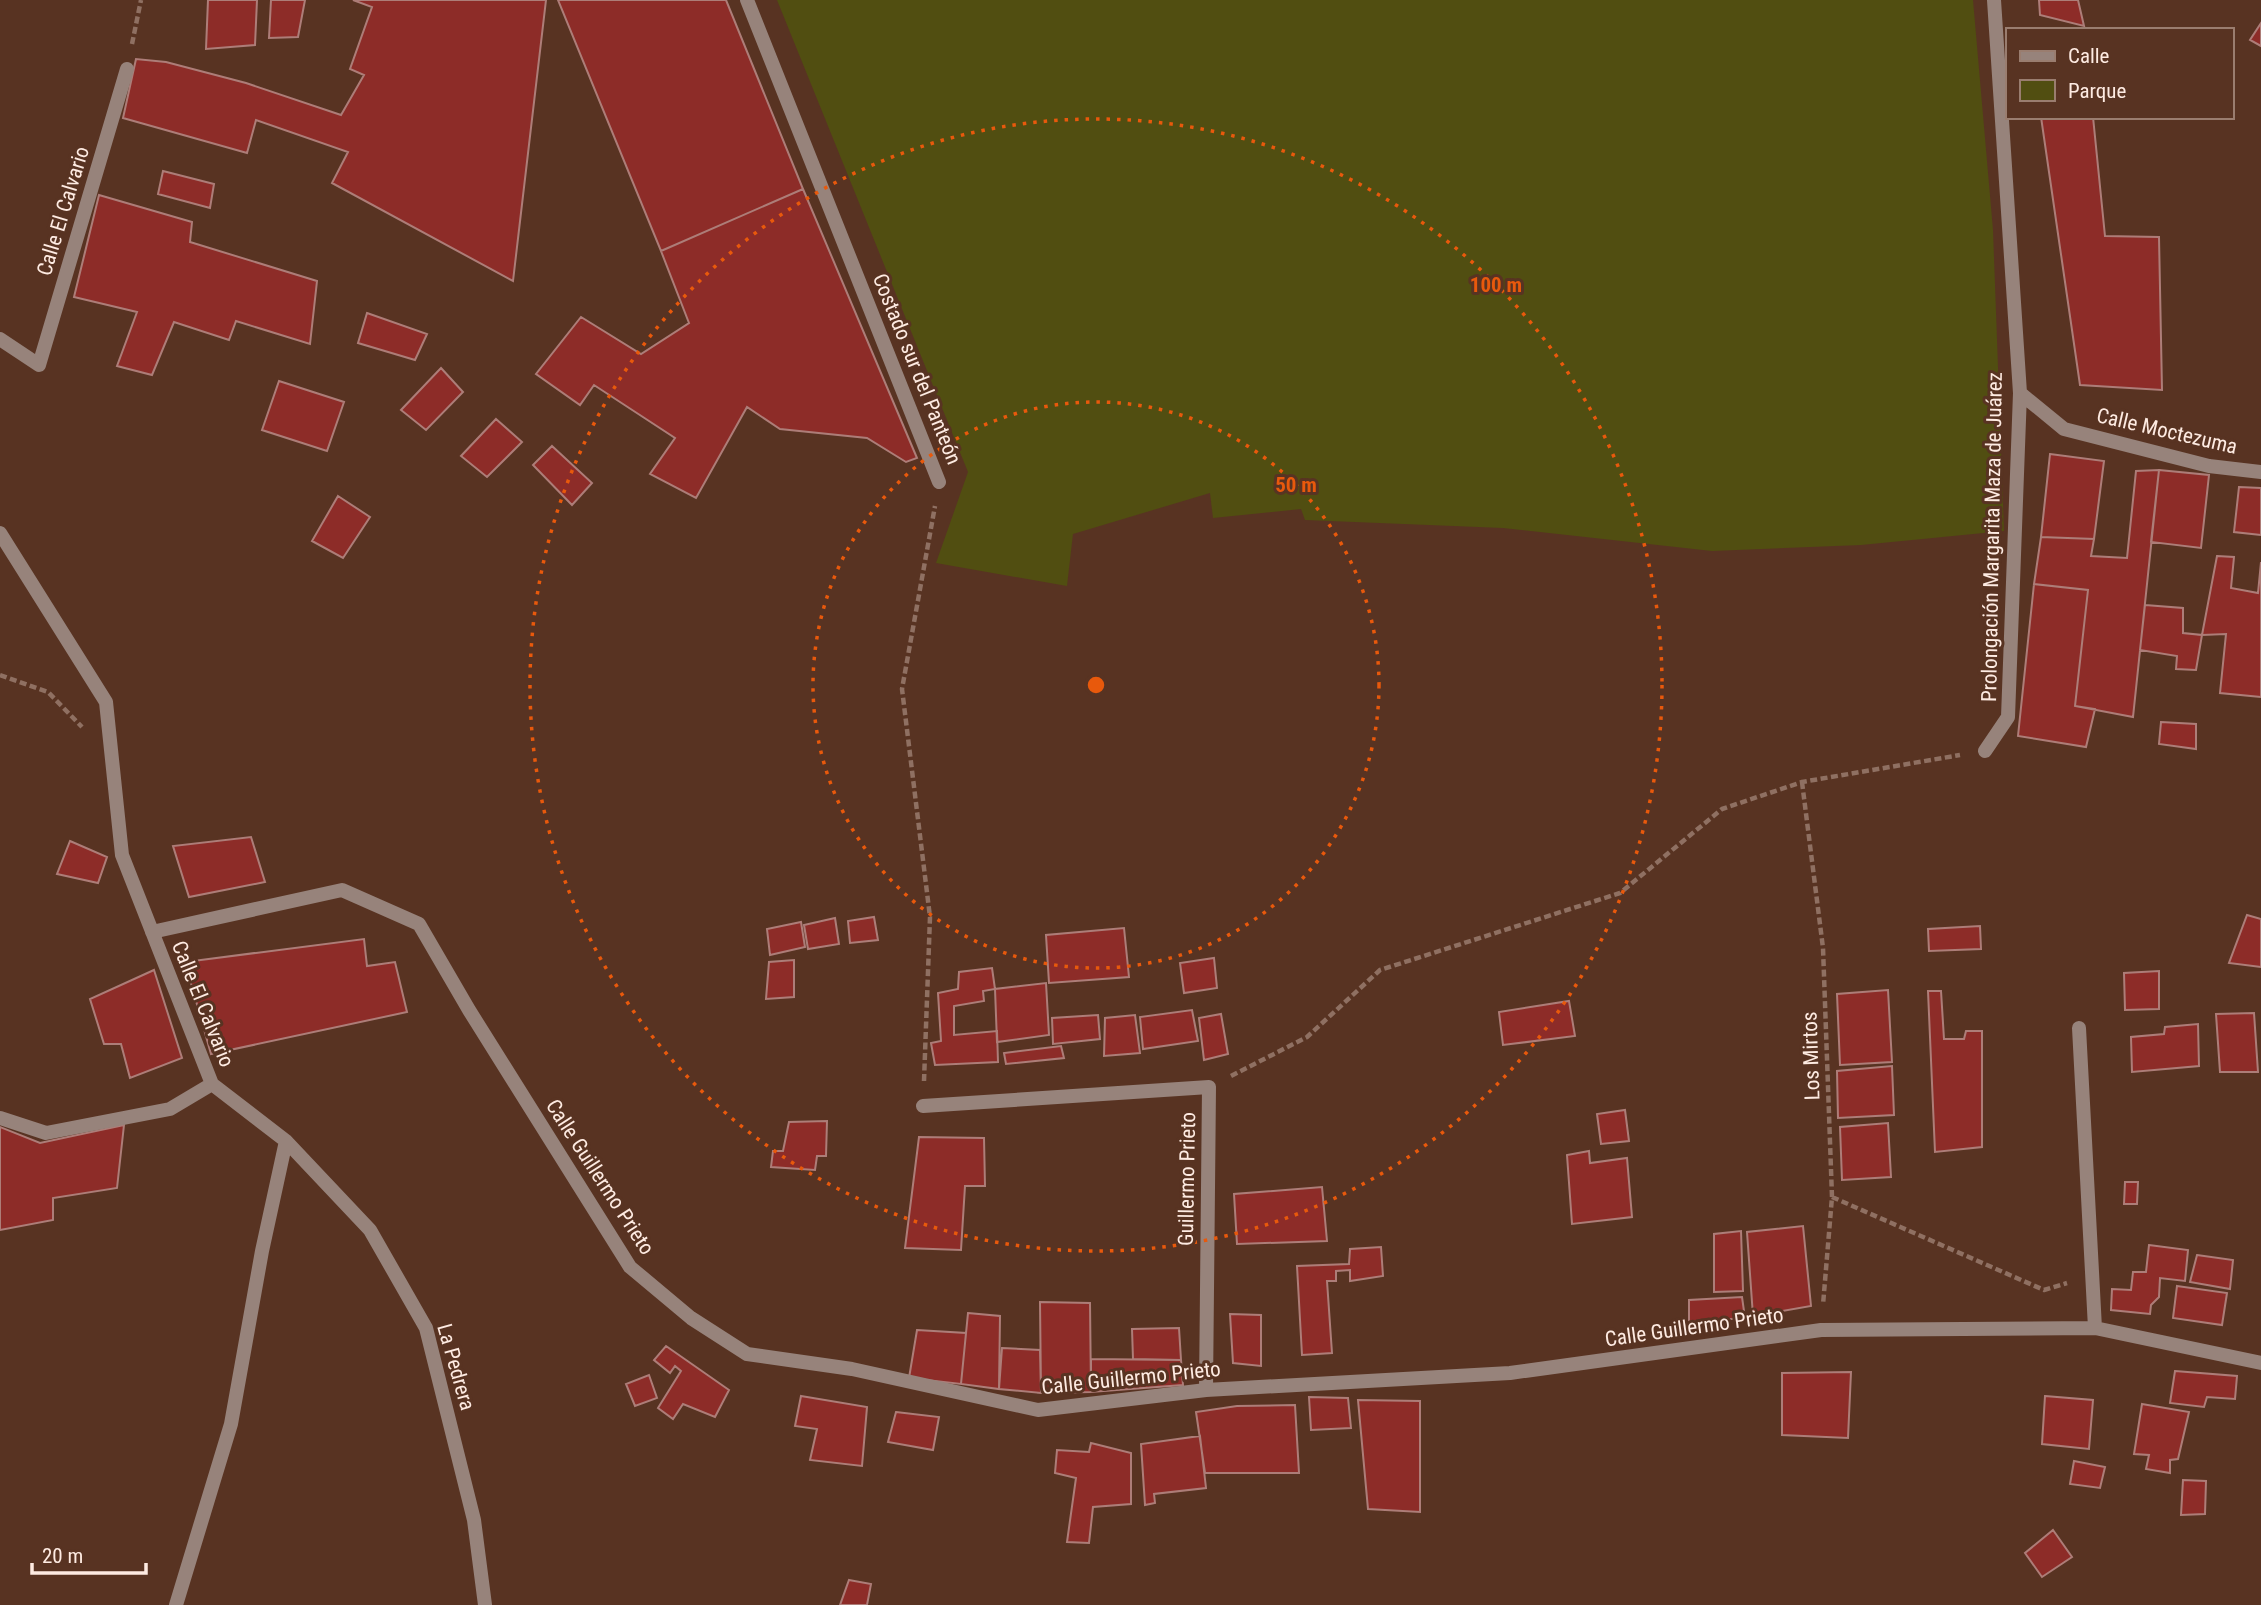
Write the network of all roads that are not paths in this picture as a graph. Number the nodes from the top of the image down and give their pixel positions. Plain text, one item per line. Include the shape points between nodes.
1 (747, 0) edge
2 (1994, 0) edge
3 (127, 69) road end
4 (0, 339) edge
5 (2020, 393) junction
6 (2261, 472) edge
7 (939, 482) road end
8 (0, 533) edge
9 (1985, 751) road end
10 (152, 932) junction
11 (2080, 1028) dead end
12 (212, 1084) junction
13 (923, 1106) road end
14 (0, 1118) edge
15 (286, 1141) junction
16 (2095, 1328) junction
17 (2261, 1363) edge
18 (1206, 1390) junction
19 (176, 1605) edge
20 (485, 1605) edge

1 - 7 street, Costado sur del Panteón
2 - 5 street, Prolongación Margarita Maza de Juárez
3 - 4 street, Calle El Calvario via 39,365
5 - 6 street, Calle Moctezuma via 2064,429 2209,466
5 - 9 street, Prolongación Margarita Maza de Juárez via 2008,717
8 - 10 street, Calle El Calvario via 106,702 122,855
10 - 12 street, Calle El Calvario
10 - 18 street, Calle Guillermo Prieto via 342,890 419,924 630,1266 691,1318 747,1354 852,1369 1038,1410
11 - 16 street
12 - 14 street via 170,1109 47,1133
12 - 15 street, Calle El Calvario
13 - 18 street, Guillermo Prieto via 1209,1087
15 - 19 street via 231,1424
15 - 20 street, La Pedrera via 370,1230 426,1328 474,1520
16 - 17 street, Calle Guillermo Prieto
16 - 18 street, Calle Guillermo Prieto via 1821,1330 1510,1373

